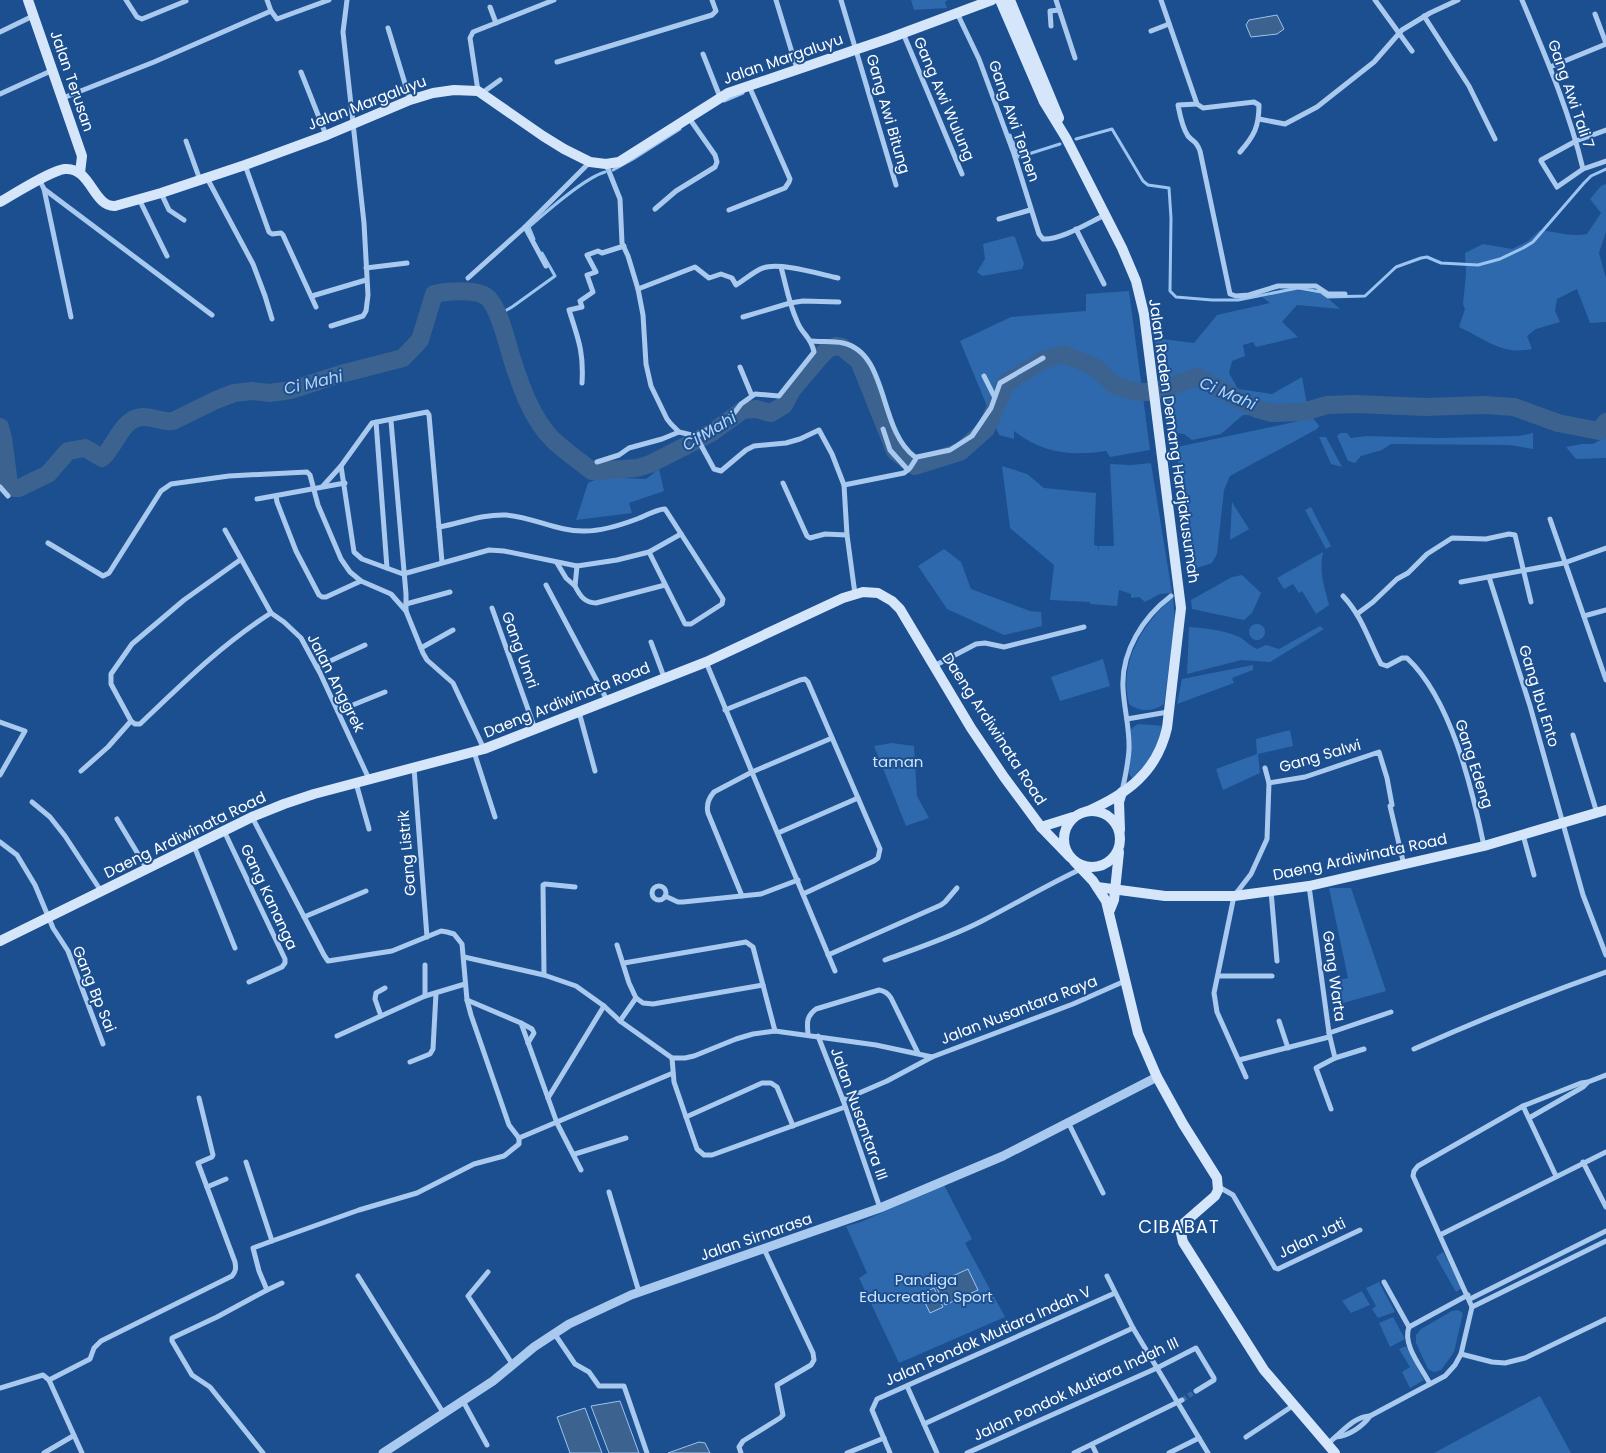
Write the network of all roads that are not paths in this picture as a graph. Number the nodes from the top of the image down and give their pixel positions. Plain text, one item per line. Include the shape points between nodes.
1 (28, 0) edge
2 (126, 0) edge
3 (267, 0) edge
4 (329, 0) edge
5 (347, 0) edge
6 (554, 0) edge
7 (712, 0) edge
8 (776, 0) edge
9 (842, 0) edge
10 (992, 0) edge
11 (1000, 0) edge
12 (1010, 0) edge
13 (1056, 0) edge
14 (1161, 0) edge
15 (1375, 0) edge
16 (1442, 0) edge
17 (1458, 0) edge
18 (1522, 0) edge
19 (186, 1) edge
20 (1445, 6) junction
21 (490, 7) dead end
22 (1059, 10) junction
23 (271, 11) junction
24 (957, 13) junction
25 (1594, 14) dead end
26 (33, 16) junction
27 (1424, 16) junction
28 (496, 23) junction
29 (1169, 24) junction
30 (1051, 26) dead end
31 (388, 28) dead end
32 (1151, 31) dead end
33 (0, 32) edge
34 (1399, 32) junction
35 (902, 33) junction
36 (1606, 43) edge
37 (856, 49) junction
38 (1412, 51) dead end
39 (703, 54) dead end
40 (1075, 58) dead end
41 (557, 62) dead end
42 (1550, 67) junction
43 (797, 69) junction
44 (53, 70) junction
45 (301, 72) dead end
46 (500, 80) dead end
47 (749, 86) junction
48 (480, 92) junction
49 (0, 94) edge
50 (720, 97) junction
51 (63, 98) junction
52 (410, 100) junction
53 (1197, 104) junction
54 (689, 118) junction
55 (1259, 119) junction
56 (353, 125) junction
57 (1606, 130) edge
58 (327, 136) junction
59 (1066, 138) junction
60 (1495, 139) dead end
61 (186, 141) dead end
62 (1576, 142) junction
63 (1240, 152) dead end
64 (1606, 161) edge
65 (590, 162) junction
66 (606, 164) junction
67 (245, 165) junction
68 (1582, 168) junction
69 (80, 173) junction
70 (962, 174) dead end
71 (204, 179) junction
72 (42, 185) junction
73 (896, 185) dead end
74 (161, 193) junction
75 (139, 200) junction
76 (0, 202) edge
77 (654, 209) dead end
78 (729, 210) dead end
79 (1030, 210) junction
80 (1105, 214) junction
81 (999, 219) dead end
82 (184, 220) dead end
83 (525, 227) junction
84 (1076, 229) junction
85 (624, 246) junction
86 (167, 256) dead end
87 (407, 263) dead end
88 (546, 266) dead end
89 (782, 267) junction
90 (366, 268) junction
91 (468, 278) dead end
92 (838, 278) dead end
93 (366, 280) junction
94 (1104, 284) dead end
95 (638, 290) junction
96 (1345, 294) dead end
97 (312, 296) junction
98 (839, 302) dead end
99 (790, 303) junction
100 (316, 307) dead end
101 (212, 315) dead end
102 (71, 317) dead end
103 (743, 318) dead end
104 (272, 319) dead end
105 (331, 326) dead end
106 (812, 341) junction
107 (1043, 358) dead end
108 (740, 367) dead end
109 (984, 376) dead end
110 (582, 383) dead end
111 (752, 396) junction
112 (994, 396) junction
113 (391, 421) junction
114 (376, 422) junction
115 (883, 429) dead end
116 (679, 432) junction
117 (696, 436) junction
118 (915, 459) junction
119 (597, 462) dead end
120 (341, 466) junction
121 (909, 469) junction
122 (345, 483) junction
123 (783, 483) dead end
124 (844, 485) junction
125 (323, 486) junction
126 (0, 487) edge
127 (314, 489) junction
128 (8, 496) dead end
129 (276, 496) junction
130 (257, 499) dead end
131 (1550, 519) dead end
132 (439, 527) junction
133 (224, 530) dead end
134 (681, 534) junction
135 (847, 534) junction
136 (48, 543) dead end
137 (1606, 548) edge
138 (649, 552) junction
139 (240, 560) junction
140 (442, 562) junction
141 (557, 563) junction
142 (1564, 564) junction
143 (577, 566) junction
144 (387, 568) junction
145 (1524, 571) junction
146 (404, 574) junction
147 (1489, 577) junction
148 (361, 580) junction
149 (1461, 582) dead end
150 (546, 585) dead end
151 (575, 586) junction
152 (665, 586) junction
153 (450, 592) dead end
154 (855, 595) junction
155 (1171, 596) dead end
156 (1343, 596) dead end
157 (1531, 602) dead end
158 (406, 604) junction
159 (492, 608) dead end
160 (1606, 610) edge
161 (406, 611) junction
162 (272, 613) junction
163 (1357, 614) junction
164 (1584, 616) junction
165 (1084, 627) dead end
166 (453, 630) dead end
167 (651, 642) dead end
168 (365, 645) dead end
169 (421, 648) junction
170 (706, 662) junction
171 (934, 666) junction
172 (317, 667) junction
173 (664, 678) junction
174 (1606, 680) edge
175 (385, 692) dead end
176 (607, 701) junction
177 (725, 710) junction
178 (338, 711) junction
179 (579, 712) junction
180 (1169, 712) junction
181 (1127, 719) junction
182 (131, 720) junction
183 (0, 722) edge
184 (535, 729) junction
185 (1573, 735) dead end
186 (832, 738) junction
187 (479, 750) junction
188 (414, 768) junction
189 (1265, 768) dead end
190 (81, 771) dead end
191 (595, 771) dead end
192 (752, 772) junction
193 (0, 775) edge
194 (369, 779) junction
195 (356, 783) junction
196 (1269, 783) junction
197 (1122, 792) junction
198 (858, 798) junction
199 (32, 802) dead end
200 (1602, 811) edge
201 (1084, 813) junction
202 (252, 817) junction
203 (495, 817) dead end
204 (117, 819) dead end
205 (1563, 823) junction
206 (1040, 827) junction
207 (369, 829) dead end
208 (224, 831) junction
209 (1120, 831) junction
210 (778, 833) junction
211 (1523, 835) junction
212 (0, 842) edge
213 (194, 846) junction
214 (1484, 846) junction
215 (1119, 848) junction
216 (1075, 862) junction
217 (1404, 865) junction
218 (147, 869) junction
219 (1534, 875) dead end
220 (798, 880) junction
221 (575, 886) dead end
222 (1309, 886) junction
223 (1097, 887) junction
224 (957, 888) dead end
225 (1115, 890) junction
226 (366, 891) dead end
227 (1271, 891) junction
228 (102, 892) junction
229 (803, 894) junction
230 (665, 896) dead end
231 (742, 896) junction
232 (1234, 896) junction
233 (1110, 910) junction
234 (48, 917) junction
235 (304, 917) junction
236 (427, 937) junction
237 (0, 941) edge
238 (617, 945) dead end
239 (236, 948) dead end
240 (828, 955) junction
241 (1606, 955) edge
242 (464, 957) junction
243 (885, 960) dead end
244 (1277, 961) dead end
245 (624, 962) junction
246 (424, 966) dead end
247 (835, 971) dead end
248 (1606, 972) edge
249 (544, 975) junction
250 (1218, 976) junction
251 (1272, 976) dead end
252 (1124, 981) junction
253 (249, 982) dead end
254 (465, 984) junction
255 (763, 985) junction
256 (385, 988) dead end
257 (436, 993) junction
258 (425, 996) junction
259 (636, 998) junction
260 (467, 1000) junction
261 (604, 1006) junction
262 (1391, 1012) dead end
263 (381, 1016) junction
264 (620, 1021) junction
265 (1279, 1021) dead end
266 (521, 1023) junction
267 (775, 1031) junction
268 (808, 1034) junction
269 (1329, 1035) junction
270 (337, 1036) dead end
271 (818, 1036) junction
272 (528, 1043) junction
273 (103, 1044) dead end
274 (1288, 1048) junction
275 (1364, 1049) dead end
276 (1414, 1049) dead end
277 (918, 1053) junction
278 (932, 1056) junction
279 (672, 1058) junction
280 (1335, 1058) junction
281 (1240, 1060) junction
282 (410, 1062) dead end
283 (673, 1073) junction
284 (1606, 1076) edge
285 (1157, 1078) junction
286 (1246, 1078) dead end
287 (1588, 1082) junction
288 (199, 1098) dead end
289 (548, 1098) junction
290 (843, 1100) junction
291 (1523, 1106) junction
292 (845, 1107) junction
293 (1331, 1110) dead end
294 (686, 1116) junction
295 (1528, 1118) junction
296 (1068, 1122) junction
297 (557, 1123) junction
298 (793, 1126) junction
299 (519, 1138) junction
300 (626, 1138) dead end
301 (1606, 1152) edge
302 (575, 1154) junction
303 (246, 1162) dead end
304 (1583, 1162) junction
305 (581, 1170) dead end
306 (1556, 1176) junction
307 (226, 1179) dead end
308 (207, 1187) junction
309 (1219, 1187) junction
310 (608, 1192) dead end
311 (1103, 1194) dead end
312 (878, 1205) junction
313 (1606, 1207) edge
314 (1360, 1230) dead end
315 (1606, 1231) edge
316 (1440, 1235) junction
317 (272, 1241) junction
318 (1606, 1241) edge
319 (764, 1249) junction
320 (488, 1272) dead end
321 (358, 1276) dead end
322 (1107, 1276) dead end
323 (1384, 1282) dead end
324 (282, 1283) dead end
325 (267, 1290) junction
326 (639, 1292) junction
327 (1115, 1293) junction
328 (1469, 1297) junction
329 (1472, 1307) junction
330 (1606, 1319) edge
331 (1409, 1327) junction
332 (1133, 1328) junction
333 (554, 1333) junction
334 (1461, 1354) junction
335 (513, 1366) junction
336 (1157, 1368) junction
337 (49, 1380) junction
338 (1430, 1384) junction
339 (907, 1386) junction
340 (0, 1388) edge
341 (1196, 1391) tunnel mouth
342 (463, 1401) junction
343 (1180, 1402) junction
344 (1294, 1405) junction
345 (444, 1414) junction
346 (1370, 1416) junction
347 (1354, 1422) junction
348 (924, 1424) junction
349 (1358, 1427) junction
350 (73, 1436) junction
351 (1246, 1437) dead end
352 (1336, 1437) junction
353 (884, 1438) junction
354 (1199, 1438) junction
355 (1327, 1444) junction
356 (487, 1445) dead end
357 (1092, 1445) junction
358 (44, 1453) edge
359 (82, 1453) edge
360 (263, 1453) edge
361 (383, 1453) edge
362 (647, 1453) edge
363 (741, 1453) edge
364 (847, 1453) edge
365 (890, 1453) edge
366 (937, 1453) edge
367 (967, 1453) edge
368 (1074, 1453) edge
369 (1096, 1453) edge
370 (1169, 1453) edge
371 (1208, 1453) edge
372 (1334, 1453) edge

1 - 26 main road, Jalan Terusan
2 - 19 street via 137,17 142,19
3 - 23 street
4 - 23 street via 277,19
5 - 56 street via 343,32
6 - 28 street
7 - 41 street via 716,10 712,15
8 - 43 street
9 - 37 street, Gang Awi Bitung
10 - 24 main road, Jalan Margaluyu
11 - 59 main road, Jalan Raden Demang Hardjakusumah via 1044,102
12 - 59 main road, Jalan Raden Demang Hardjakusumah
13 - 22 street
14 - 29 street
15 - 34 street
16 - 20 street
17 - 20 street
18 - 42 street, Gang Awi Tali 7
20 - 27 street
21 - 28 street
22 - 30 street via 1050,11
22 - 40 street
23 - 51 street via 163,59
24 - 35 main road, Jalan Margaluyu
24 - 79 street, Gang Awi Temen via 979,59 1014,154
25 - 36 street
26 - 33 street
26 - 44 main road, Jalan Terusan
27 - 34 street
27 - 60 street via 1469,86
28 - 48 street via 473,32 470,38
29 - 32 street
29 - 53 street
31 - 52 street
34 - 38 street
34 - 55 street via 1374,62 1316,107 1285,124
35 - 37 main road, Jalan Margaluyu
35 - 70 street, Gang Awi Wulung
36 - 42 street
37 - 43 main road, Jalan Margaluyu
37 - 73 street, Gang Awi Bitung
39 - 50 street
42 - 62 street, Gang Awi Tali 7
43 - 47 main road, Jalan Margaluyu
44 - 49 street
44 - 51 main road, Jalan Terusan
45 - 58 street
46 - 48 street
47 - 50 main road, Jalan Margaluyu
47 - 78 street via 790,178 785,188
48 - 52 main road, Jalan Margaluyu via 454,90
48 - 65 main road, Jalan Margaluyu via 543,136
50 - 54 main road, Jalan Margaluyu
51 - 69 main road, Jalan Terusan via 82,156
52 - 56 main road, Jalan Margaluyu
53 - 55 street via 1203,108 1257,102
53 - 96 street via 1178,105 1184,129 1198,143 1230,294 1248,295 1278,286 1316,286 1328,294
54 - 66 main road, Jalan Margaluyu via 619,162
54 - 77 street via 714,155 716,167 676,191
55 - 63 street via 1254,134
56 - 58 main road, Jalan Margaluyu
56 - 90 street
57 - 62 street
58 - 67 main road, Jalan Margaluyu
59 - 80 main road, Jalan Raden Demang Hardjakusumah
61 - 71 street
62 - 68 street, Gang Awi Tali 7
62 - 68 street, Gang Awi Tali 7 via 1541,161 1557,187
64 - 68 street
65 - 66 main road, Jalan Margaluyu
65 - 83 street
66 - 85 street via 620,199
67 - 71 main road, Jalan Margaluyu
67 - 97 street via 269,232 283,235
69 - 72 main road via 65,169
69 - 75 main road, Jalan Margaluyu via 108,206
71 - 74 main road, Jalan Margaluyu
71 - 104 street via 252,264
72 - 76 main road
72 - 101 street
72 - 102 street
74 - 75 main road, Jalan Margaluyu
74 - 82 street via 169,210
75 - 86 street
79 - 81 street
79 - 84 street, Gang Awi Temen via 1038,234 1043,239 1050,240
80 - 84 street
80 - 180 main road, Jalan Raden Demang Hardjakusumah via 1136,281 1144,314 1181,608
83 - 88 street
83 - 91 street
84 - 94 street
85 - 95 street
85 - 110 street via 587,255 596,272 587,275 593,292 580,301 582,307 569,310 582,348
87 - 90 street
89 - 92 street
89 - 95 street via 764,268 736,285 732,278 721,274 709,278 695,267
89 - 99 street
90 - 93 street
93 - 97 street
93 - 105 street via 368,295 363,316
95 - 116 street via 646,364 652,386 667,419
97 - 100 street
98 - 99 street
99 - 103 street
99 - 106 street via 797,323
106 - 111 street via 814,352 779,396
106 - 118 street via 843,343 861,352 878,377 897,436
107 - 112 street via 1000,383
108 - 111 street
109 - 112 street
111 - 117 street via 728,418
112 - 118 street via 992,408 972,436 950,450
113 - 114 street
113 - 132 street via 424,412 429,415
113 - 146 street
114 - 120 street via 366,429
114 - 144 street
115 - 121 street via 890,450
116 - 117 street
116 - 119 street
117 - 124 street via 714,469 721,470 754,446 793,441 819,430
118 - 121 street
120 - 122 street
120 - 125 street
121 - 124 street via 904,473
122 - 125 street
122 - 144 street via 354,552 362,559
123 - 135 street via 807,536
124 - 135 street
125 - 127 street
126 - 128 street
127 - 129 street
127 - 136 street via 310,475 305,471 170,484 162,491 110,573 103,576
127 - 148 street via 340,559
129 - 130 street
129 - 148 street via 296,551 319,595 326,597
131 - 142 street
132 - 134 street via 482,516 505,515 576,531 599,530 664,508
132 - 140 street
133 - 139 street, Jalan Anggrek
134 - 138 street
134 - 152 street via 723,602 688,625
135 - 154 street
137 - 142 street
138 - 143 street
138 - 152 street
139 - 162 street, Jalan Anggrek
139 - 182 street via 184,600 132,644 111,674 111,684
140 - 141 street via 489,550
140 - 146 street
141 - 143 street
141 - 151 street
142 - 145 street
142 - 164 street
143 - 151 street
144 - 146 street
145 - 147 street
145 - 157 street
145 - 163 street via 1515,535 1486,539 1452,538 1427,554
146 - 158 street
147 - 149 street
147 - 205 street, Gang Ibu Ento
148 - 161 street via 390,594
150 - 176 street
151 - 152 street via 587,602 596,603
153 - 158 street
154 - 170 main road, Daeng Ardiwinata Road via 831,603
154 - 171 main road, Daeng Ardiwinata Road via 878,593 892,601
155 - 181 street via 1148,618 1130,649 1123,687
156 - 163 street, Gang Edeng
158 - 161 street
159 - 184 street, Gang Umri
160 - 164 street
161 - 169 street
162 - 172 street, Jalan Anggrek via 301,638
162 - 182 street via 211,657 140,724
163 - 214 street, Gang Edeng via 1382,664 1387,666 1407,658 1434,692 1452,726
164 - 174 street
165 - 171 street via 1004,647 976,644
166 - 169 street
167 - 173 street
168 - 172 street
169 - 187 street via 428,660 453,683
170 - 173 main road, Daeng Ardiwinata Road
170 - 177 street
171 - 206 main road, Daeng Ardiwinata Road via 971,728
172 - 178 street, Jalan Anggrek
173 - 176 main road, Daeng Ardiwinata Road
175 - 178 street
176 - 179 main road, Daeng Ardiwinata Road
177 - 186 street via 805,679
177 - 192 street
178 - 194 street, Jalan Anggrek
179 - 184 main road, Daeng Ardiwinata Road
179 - 191 street
180 - 181 street
180 - 197 main road, Daeng Ardiwinata Road via 1157,757 1141,778
181 - 197 street via 1129,751
182 - 190 street
183 - 193 street via 25,731
184 - 187 main road, Daeng Ardiwinata Road
185 - 200 street
186 - 192 street
186 - 198 street
187 - 188 main road, Daeng Ardiwinata Road
187 - 203 street
188 - 194 main road, Daeng Ardiwinata Road
188 - 236 street, Gang Listrik
189 - 196 street
192 - 210 street
192 - 231 street via 714,792 706,807
194 - 195 main road, Daeng Ardiwinata Road
195 - 202 main road, Daeng Ardiwinata Road via 314,794
195 - 207 street
196 - 217 street, Gang Salwi via 1305,777 1379,752
196 - 232 street via 1265,846 1251,874
197 - 201 main road, Daeng Ardiwinata Road
197 - 209 main road
198 - 210 street
198 - 229 street via 880,849 878,858
199 - 228 street via 50,817
200 - 205 main road, Daeng Ardiwinata Road
201 - 206 main road, Daeng Ardiwinata Road
201 - 209 main road via 1096,811 1110,818
201 - 216 main road via 1068,826 1065,833 1064,842
202 - 208 main road, Daeng Ardiwinata Road
202 - 235 street
204 - 218 street
205 - 211 main road, Daeng Ardiwinata Road
205 - 241 street, Gang Ibu Ento via 1583,895
206 - 216 main road, Daeng Ardiwinata Road
208 - 213 main road, Daeng Ardiwinata Road
208 - 253 street, Gang Kananga via 285,959 282,967
209 - 215 main road
210 - 220 street
211 - 214 main road, Daeng Ardiwinata Road
211 - 219 street
212 - 234 street, Gang Bp Sai via 17,854
213 - 218 main road, Daeng Ardiwinata Road
213 - 239 street
214 - 217 main road, Daeng Ardiwinata Road
215 - 216 main road via 1115,856 1100,867 1091,868
215 - 225 main road
216 - 223 main road, Daeng Ardiwinata Road
216 - 243 street via 966,928
217 - 222 main road, Daeng Ardiwinata Road
218 - 228 main road, Daeng Ardiwinata Road
220 - 229 street
220 - 231 street via 761,894
221 - 249 street via 543,886
222 - 227 main road, Daeng Ardiwinata Road
222 - 269 street, Gang Warta
223 - 225 main road, Daeng Ardiwinata Road
223 - 233 main road
224 - 240 street via 941,905
225 - 232 main road, Daeng Ardiwinata Road via 1165,896
225 - 233 main road
226 - 235 street
227 - 232 main road, Daeng Ardiwinata Road
227 - 244 street
228 - 234 main road, Daeng Ardiwinata Road
229 - 240 street
230 - 231 street via 683,902
232 - 250 street
233 - 252 main road
234 - 237 main road, Daeng Ardiwinata Road
234 - 273 street, Gang Bp Sai via 68,951
235 - 236 street via 328,961 392,951
236 - 242 street via 441,931 454,934 462,944
238 - 245 street
240 - 247 street
242 - 249 street
242 - 254 street
245 - 255 street via 746,942 753,948
245 - 259 street
246 - 258 street
248 - 276 street via 1482,1019
249 - 261 street via 576,986
250 - 251 street
250 - 281 street via 1214,994 1217,1012
252 - 278 street, Jalan Nusantara Raya via 1073,1004
252 - 285 main road via 1138,1033
254 - 257 street
254 - 260 street
255 - 259 street via 653,1004
255 - 267 street
256 - 263 street via 375,997
257 - 258 street
257 - 282 street via 433,1050
258 - 263 street
259 - 264 street
260 - 266 street
260 - 299 street via 509,1125
261 - 264 street
261 - 289 street
262 - 269 street
263 - 270 street
264 - 279 street
265 - 274 street
266 - 272 street
266 - 272 street via 534,1033
267 - 268 street, Jalan Nusantara Raya
267 - 279 street, Jalan Nusantara Raya via 745,1037 694,1056
268 - 271 street, Jalan Nusantara Raya
268 - 277 street via 807,1020 816,1009 883,990 891,998
269 - 274 street, Gang Warta
269 - 280 street
271 - 277 street, Jalan Nusantara Raya
271 - 290 street, Jalan Nusantara III
272 - 289 street
274 - 281 street, Gang Warta
275 - 280 street
277 - 278 street, Jalan Nusantara Raya
278 - 290 street via 888,1081
279 - 283 street
280 - 293 street via 1316,1068
281 - 286 street
283 - 294 street
283 - 297 street
284 - 287 street
285 - 296 street, Jalan Sirnarasa
285 - 309 main road via 1218,1178
287 - 291 street
287 - 295 street
288 - 308 street via 213,1155 198,1162
289 - 297 street
290 - 292 street, Jalan Nusantara III
291 - 295 street
291 - 316 street via 1414,1171
292 - 298 street
292 - 312 street, Jalan Nusantara III
294 - 298 street via 697,1149 704,1155
294 - 298 street via 762,1083 771,1083 777,1087
295 - 306 street
296 - 311 street
296 - 312 street, Jalan Sirnarasa via 1003,1156
297 - 299 street
297 - 302 street
299 - 317 street via 519,1144 504,1156 474,1164 417,1193
300 - 302 street
301 - 304 street
302 - 305 street
303 - 317 street
304 - 306 street
304 - 313 street
306 - 316 street
307 - 308 street
308 - 337 street via 235,1262 232,1276 101,1341 90,1359
309 - 314 street, Jalan Jati via 1233,1195 1278,1269
309 - 344 main road via 1215,1196 1184,1223 1183,1242 1264,1370
310 - 326 street
312 - 319 street, Jalan Sirnarasa
315 - 328 street
316 - 328 street
317 - 325 street via 253,1248
318 - 329 street
319 - 326 street, Jalan Sirnarasa
319 - 363 street via 814,1360 777,1385 783,1415 743,1441
320 - 335 street via 468,1296
321 - 345 street
322 - 327 street
323 - 331 street
324 - 325 street
325 - 360 street via 175,1336 172,1341 192,1375 210,1387
326 - 333 street, Jalan Sirnarasa
327 - 332 street
327 - 339 street, Jalan Pondok Mutiara Indah V
328 - 329 street
328 - 331 street
329 - 334 street
330 - 334 street via 1526,1358 1505,1363
331 - 338 street via 1410,1346
332 - 336 street
332 - 348 street
333 - 335 street, Jalan Sirnarasa
333 - 362 street via 576,1364 589,1372 599,1386 624,1386
334 - 338 street via 1445,1376
335 - 342 street, Jalan Sirnarasa
336 - 341 street, Jalan Pondok Mutiara Indah III via 1196,1348 1214,1378
336 - 343 street
336 - 367 street, Jalan Pondok Mutiara Indah III
337 - 340 street via 43,1375
337 - 350 street
338 - 346 street
339 - 348 street
339 - 353 street, Jalan Pondok Mutiara Indah V via 877,1399 873,1405 872,1410
342 - 345 street, Jalan Sirnarasa
342 - 356 street
343 - 354 street
343 - 357 street
344 - 351 street
344 - 355 main road
345 - 361 street, Jalan Sirnarasa
346 - 347 street
346 - 349 street
347 - 349 street
347 - 352 street
348 - 366 street
349 - 352 street
350 - 358 street
350 - 359 street
352 - 355 street
353 - 364 street
353 - 365 street
354 - 370 street
354 - 371 street
355 - 372 main road
357 - 368 street
357 - 369 street

